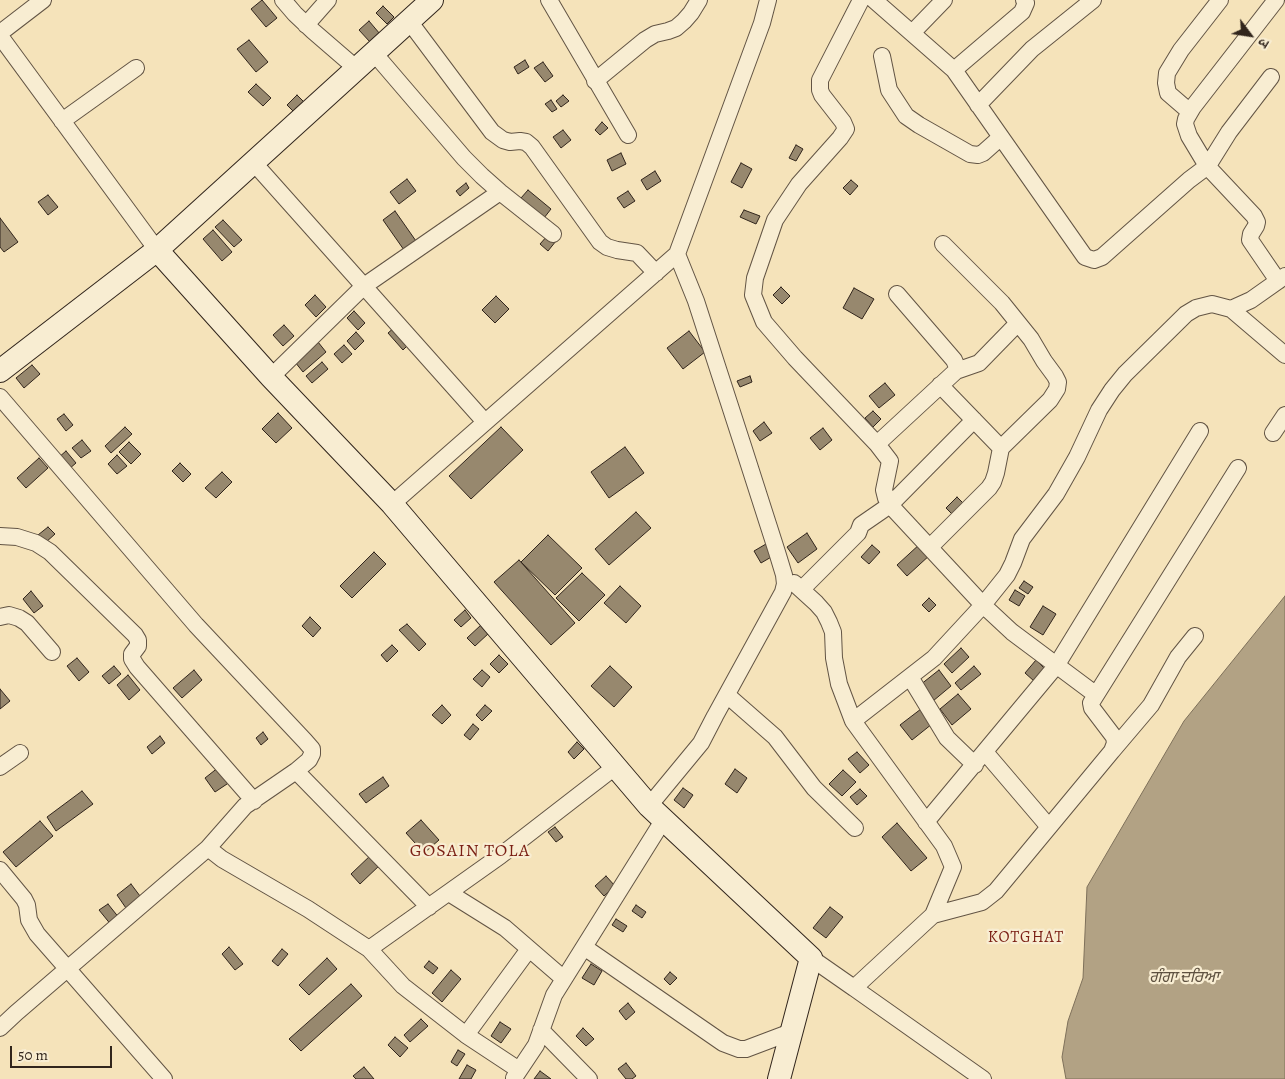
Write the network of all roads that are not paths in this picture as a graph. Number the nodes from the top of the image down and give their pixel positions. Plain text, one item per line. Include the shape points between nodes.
1 (42, 0) edge
2 (283, 0) edge
3 (328, 0) edge
4 (432, 0) edge
5 (550, 0) edge
6 (699, 0) edge
7 (768, 0) edge
8 (861, 0) edge
9 (874, 0) edge
10 (944, 0) edge
11 (1024, 0) edge
12 (1093, 0) edge
13 (1220, 0) edge
14 (1276, 0) edge
15 (409, 21) junction
16 (306, 25) junction
17 (912, 33) junction
18 (0, 35) edge
19 (374, 53) junction
20 (882, 56) dead end
21 (136, 68) dead end
22 (357, 68) junction
23 (954, 70) junction
24 (1271, 77) dead end
25 (595, 80) junction
26 (978, 105) junction
27 (1190, 112) junction
28 (62, 121) junction
29 (628, 135) dead end
30 (1001, 137) junction
31 (254, 163) junction
32 (1207, 166) junction
33 (500, 192) junction
34 (553, 234) dead end
35 (943, 244) dead end
36 (157, 250) junction
37 (677, 254) junction
38 (656, 273) junction
39 (1282, 279) edge
40 (364, 286) junction
41 (897, 294) dead end
42 (1231, 309) junction
43 (1018, 323) junction
44 (1285, 355) edge
45 (956, 370) junction
46 (0, 371) edge
47 (271, 377) junction
48 (940, 385) junction
49 (0, 397) edge
50 (1285, 415) edge
51 (974, 420) junction
52 (485, 422) junction
53 (1200, 431) dead end
54 (1273, 433) dead end
55 (877, 444) junction
56 (1001, 448) junction
57 (1238, 468) dead end
58 (392, 504) junction
59 (890, 506) junction
60 (0, 536) edge
61 (930, 547) junction
62 (784, 576) junction
63 (802, 589) junction
64 (983, 605) junction
65 (0, 617) edge
66 (1195, 636) dead end
67 (52, 652) dead end
68 (1056, 666) junction
69 (910, 677) junction
70 (1095, 694) junction
71 (727, 695) junction
72 (853, 721) junction
73 (1112, 751) junction
74 (20, 752) dead end
75 (980, 759) junction
76 (0, 767) edge
77 (615, 767) junction
78 (296, 771) junction
79 (254, 800) junction
80 (656, 813) junction
81 (926, 822) junction
82 (1049, 827) junction
83 (855, 828) dead end
84 (208, 848) junction
85 (0, 870) edge
86 (449, 893) junction
87 (429, 907) junction
88 (933, 915) junction
89 (584, 947) junction
90 (369, 949) junction
91 (529, 949) junction
92 (811, 958) junction
93 (67, 970) junction
94 (564, 979) junction
95 (854, 988) junction
96 (0, 1028) edge
97 (541, 1030) junction
98 (791, 1032) junction
99 (466, 1035) junction
100 (516, 1074) edge
101 (164, 1079) edge
102 (589, 1079) edge
103 (779, 1079) edge
104 (983, 1079) edge

1 - 18 street
2 - 16 street
3 - 16 street
4 - 15 street
5 - 25 street
6 - 25 street via 676,28 645,40
7 - 37 street
8 - 55 street via 820,80 822,95 846,129 799,184 776,220 755,278 753,296 764,322
9 - 17 street
10 - 17 street
11 - 23 street via 1022,12
12 - 26 street via 1032,49
13 - 27 street via 1167,73 1168,93
14 - 27 street
15 - 19 street
15 - 38 street via 492,132 503,140 526,142 532,147 600,242 616,250 637,253
16 - 22 street
17 - 23 street
18 - 28 street
19 - 22 street
19 - 33 street via 464,158
20 - 30 street via 889,90 906,116 970,154 978,155
21 - 28 street
22 - 31 street
23 - 26 street
24 - 32 street
25 - 29 street
26 - 30 street
27 - 32 street via 1186,119 1189,136
28 - 36 street
30 - 32 street via 1085,257 1094,260 1102,257
31 - 36 street
31 - 40 street
32 - 39 street via 1254,216 1256,226 1250,240
33 - 34 street
33 - 40 street
35 - 43 street
36 - 46 street
36 - 47 street
37 - 38 street
37 - 62 street via 696,301
38 - 52 street
39 - 42 street via 1252,300
40 - 47 street
40 - 52 street
41 - 45 street via 954,360
42 - 44 street
42 - 64 street via 1212,304 1186,314 1125,374 1099,410 1056,494 1022,538 1007,575
43 - 45 street via 979,363
43 - 56 street via 1058,382 1050,400
45 - 48 street
47 - 58 street
48 - 51 street
48 - 55 street
49 - 78 street via 196,625 312,749 309,760
50 - 54 street
51 - 56 street
51 - 59 street
52 - 58 street
53 - 68 street
55 - 59 street via 890,461 884,490
56 - 61 street via 989,488
57 - 70 street
58 - 77 street
59 - 61 street
59 - 63 street via 860,526 858,533
60 - 79 street via 36,543 50,552 135,635 138,646 132,659 137,667
61 - 64 street
62 - 63 street
62 - 71 street via 783,592
63 - 72 street via 829,622 839,684
64 - 68 street
64 - 69 street via 934,658
65 - 67 street via 9,615 27,623
66 - 73 street via 1178,657 1150,705
68 - 70 street
68 - 75 street
69 - 72 street
69 - 75 street via 947,738
70 - 73 street via 1092,708 1114,737
71 - 80 street
71 - 83 street via 774,737 814,788
72 - 81 street
73 - 82 street
74 - 76 street
75 - 81 street
75 - 82 street
77 - 80 street
77 - 86 street
78 - 79 street
78 - 87 street
79 - 84 street
80 - 89 street
80 - 92 street
81 - 88 street via 944,846 952,868
82 - 88 street via 996,891 982,902
84 - 90 street
84 - 93 street
85 - 93 street via 24,899 29,920 37,934
86 - 87 street
86 - 91 street via 505,928
87 - 90 street
88 - 95 street
89 - 94 street
89 - 98 street via 723,1043 746,1049
90 - 99 street via 403,986
91 - 94 street
91 - 99 street
92 - 95 street
92 - 98 street
93 - 96 street
93 - 101 street
94 - 97 street via 554,995
95 - 104 street
97 - 100 street via 536,1045
97 - 102 street
98 - 103 street
99 - 100 street

